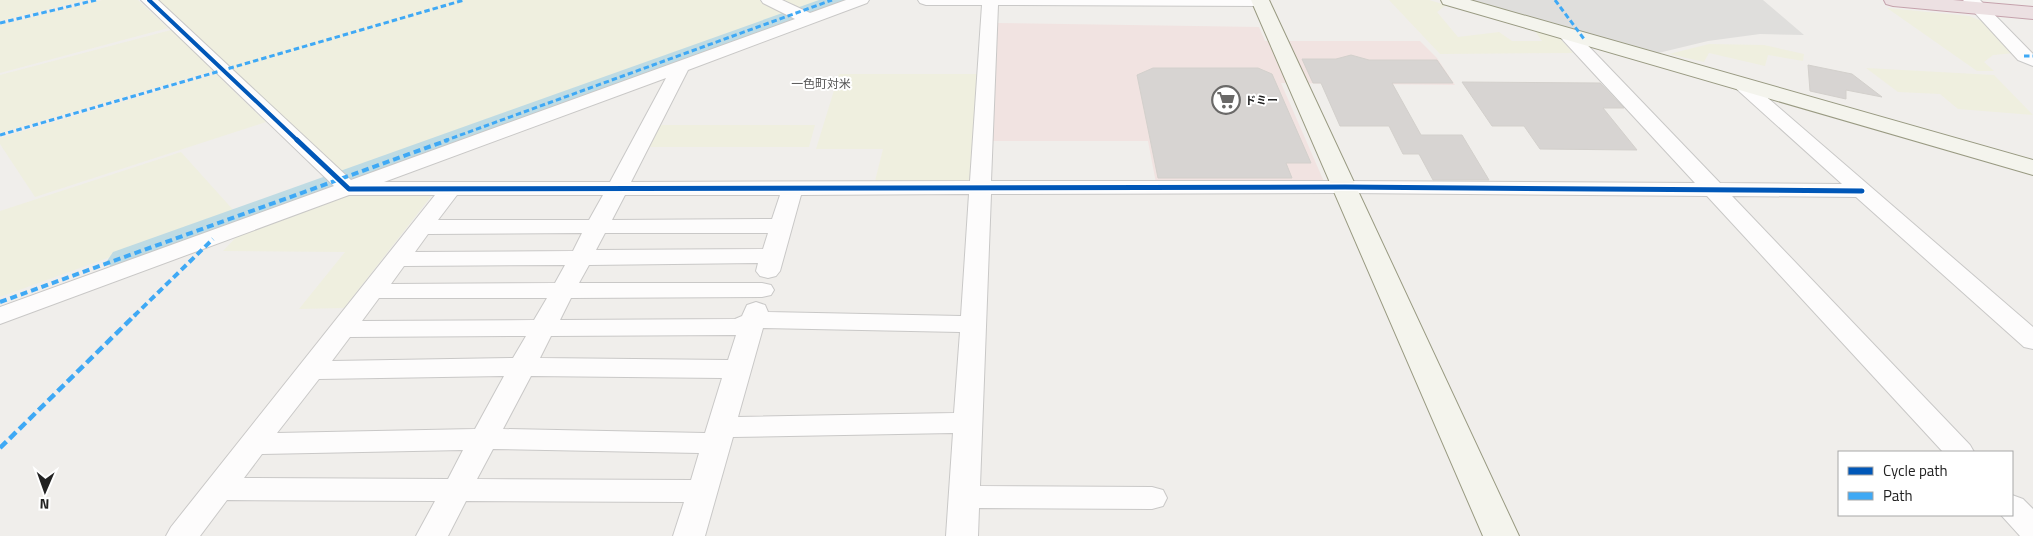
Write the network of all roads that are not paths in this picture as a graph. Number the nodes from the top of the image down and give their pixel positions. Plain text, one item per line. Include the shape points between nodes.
1 (149, 0) edge
2 (768, 0) edge
3 (861, 0) edge
4 (926, 0) edge
5 (990, 0) edge
6 (1260, 0) edge
7 (1450, 0) edge
8 (1893, 0) edge
9 (1974, 4) edge
10 (2033, 13) edge
11 (803, 16) junction
12 (1568, 34) junction
13 (2033, 61) edge
14 (681, 66) junction
15 (1740, 84) junction
16 (2033, 168) edge
17 (345, 184) junction
18 (1345, 187) junction
19 (979, 188) junction
20 (1711, 188) junction
21 (451, 189) junction
22 (617, 189) junction
23 (792, 189) junction
24 (1862, 191) junction
25 (597, 226) junction
26 (781, 226) junction
27 (422, 227) junction
28 (772, 256) junction
29 (397, 259) junction
30 (580, 259) junction
31 (762, 290) junction
32 (372, 291) junction
33 (562, 292) junction
34 (0, 316) edge
35 (753, 320) junction
36 (972, 324) junction
37 (544, 327) junction
38 (343, 329) junction
39 (2033, 340) edge
40 (522, 367) junction
41 (739, 369) junction
42 (311, 370) junction
43 (967, 424) junction
44 (719, 435) junction
45 (484, 439) junction
46 (254, 444) junction
47 (1959, 451) edge
48 (219, 489) junction
49 (457, 490) junction
50 (702, 491) junction
51 (964, 497) junction
52 (1152, 498) dead end
53 (2013, 508) edge
54 (2033, 529) edge
55 (182, 536) edge
56 (432, 536) edge
57 (689, 536) edge
58 (962, 536) edge
59 (1500, 536) edge

1 - 17 street
2 - 11 street
3 - 11 street
4 - 5 street
5 - 6 street
5 - 19 street
6 - 18 street
7 - 12 street
8 - 9 highway
9 - 10 highway
9 - 13 street via 2024,56
11 - 14 street
12 - 15 street
12 - 20 street
14 - 17 street
14 - 22 street
15 - 16 street
15 - 24 street
17 - 21 street
17 - 34 street
18 - 19 street
18 - 20 street
18 - 59 street
19 - 23 street
19 - 36 street
20 - 24 street
20 - 47 street
21 - 22 street
21 - 27 street
22 - 23 street
22 - 25 street
23 - 26 street
24 - 39 street
25 - 26 street
25 - 27 street
25 - 30 street
26 - 28 street
27 - 29 street
28 - 30 street
28 - 31 street
29 - 30 street
29 - 32 street
30 - 33 street
31 - 33 street
31 - 35 street
32 - 33 street
32 - 38 street
33 - 37 street
35 - 36 street
35 - 37 street via 738,327
35 - 41 street
36 - 43 street
37 - 38 street
37 - 40 street
38 - 42 street
40 - 41 street
40 - 42 street
40 - 45 street
41 - 44 street
42 - 46 street
43 - 44 street
43 - 51 street
44 - 45 street
44 - 50 street
45 - 46 street
45 - 49 street
46 - 48 street
48 - 49 street
48 - 55 street
49 - 50 street
49 - 56 street
50 - 57 street
51 - 52 street
51 - 58 street
53 - 54 street

